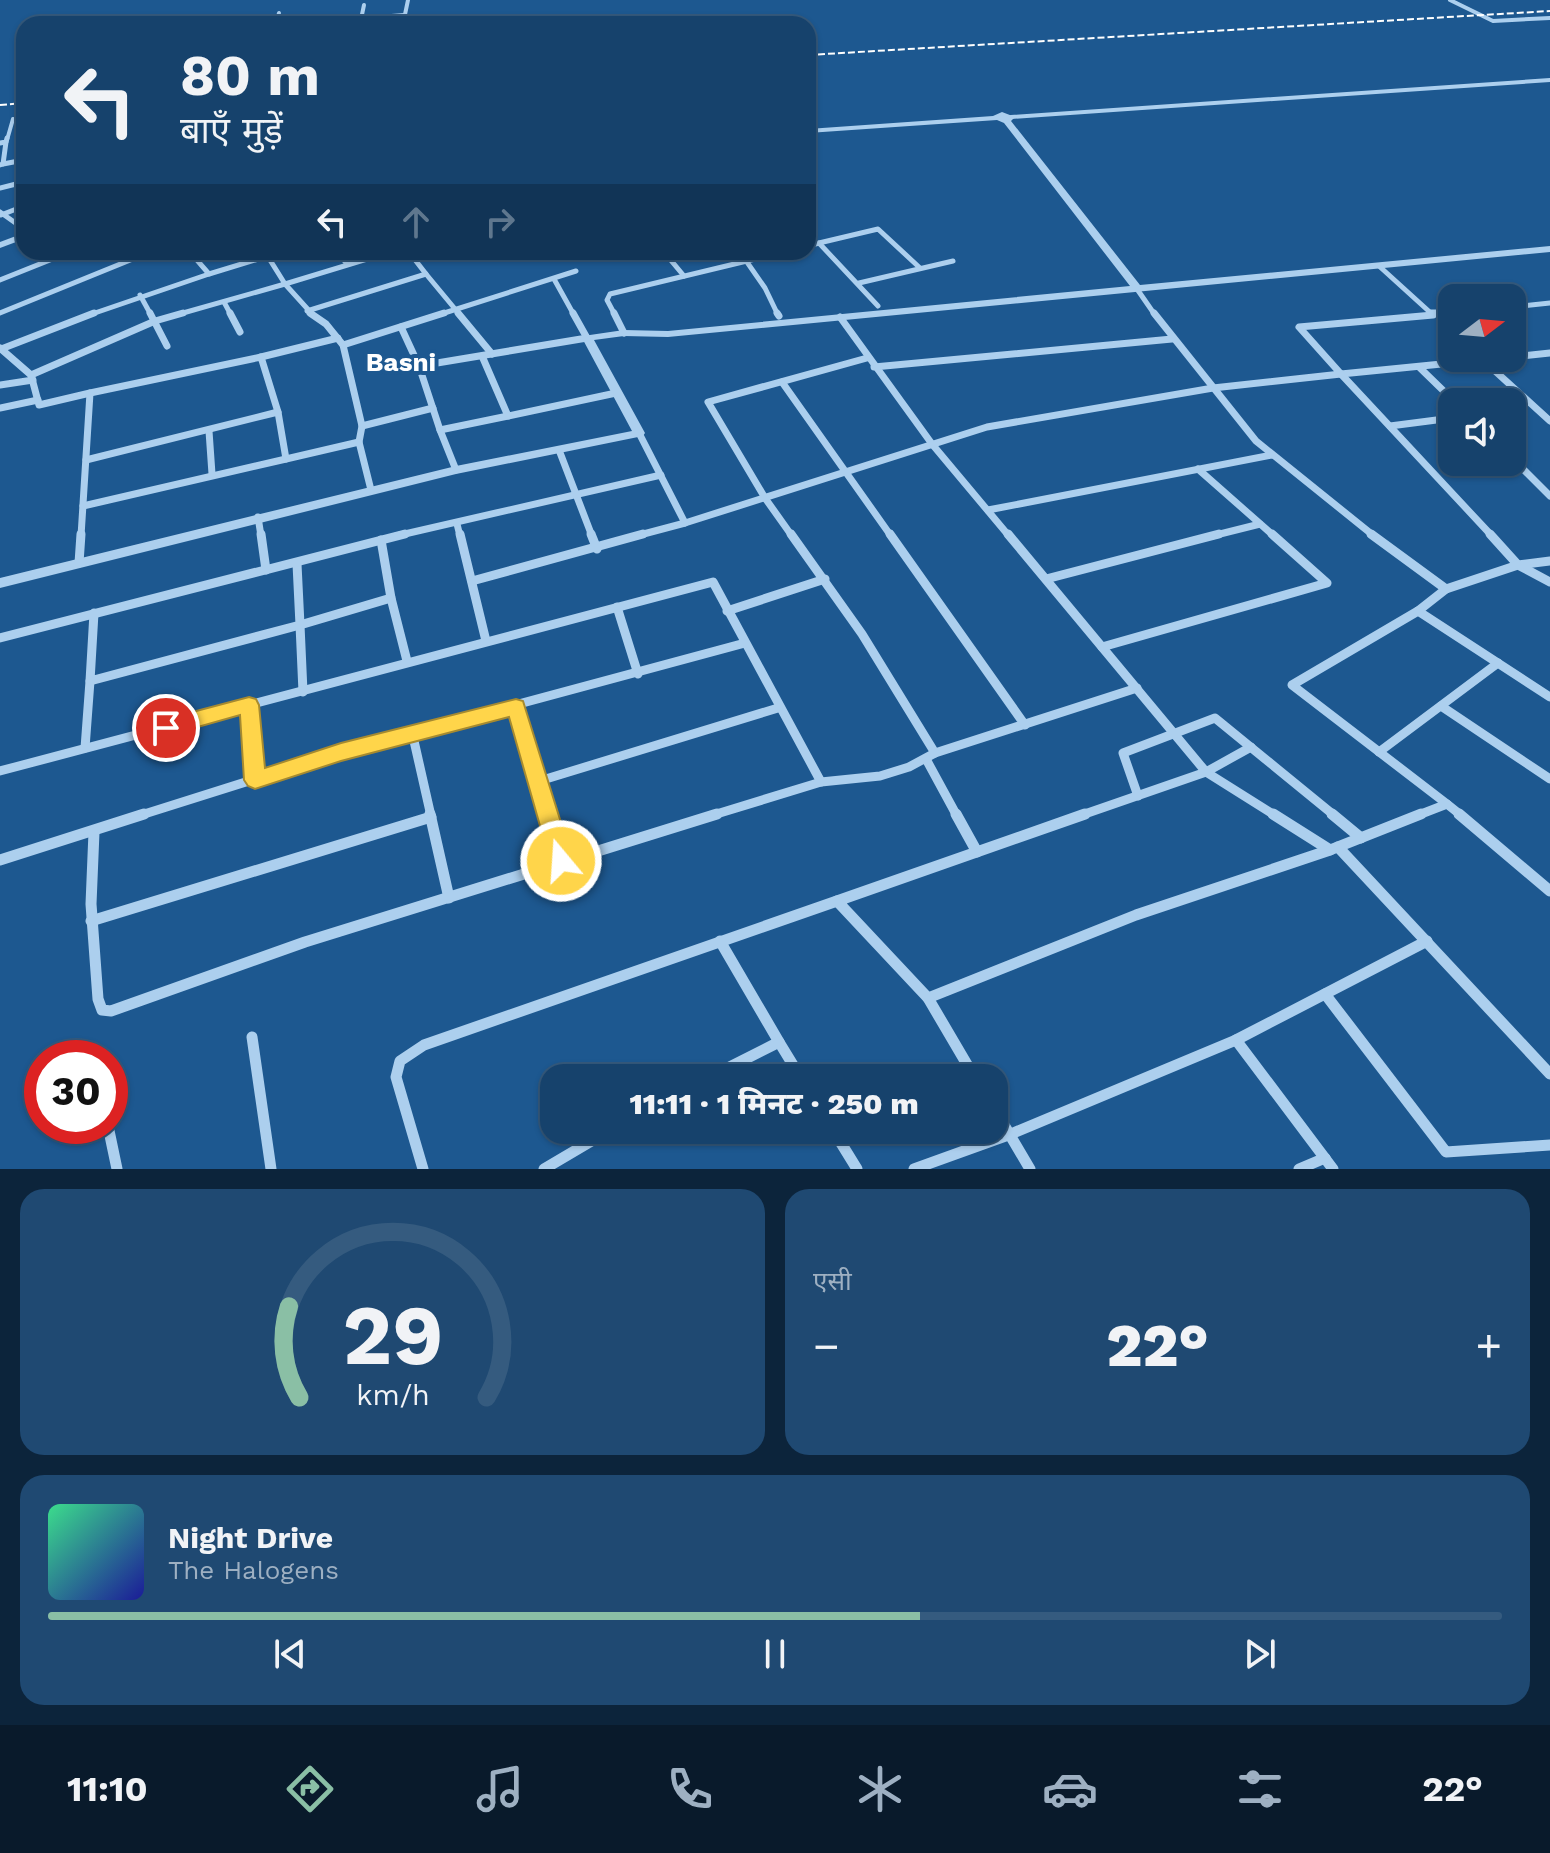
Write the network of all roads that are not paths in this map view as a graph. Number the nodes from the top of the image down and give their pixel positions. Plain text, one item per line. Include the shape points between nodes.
1 (408, 0) edge
2 (1451, 0) edge
3 (364, 5) dead end
4 (321, 9) dead end
5 (279, 13) dead end
6 (404, 15) joint
7 (278, 16) edge
8 (320, 16) edge
9 (361, 16) edge
10 (397, 16) edge
11 (1550, 18) edge
12 (1550, 80) edge
13 (13, 119) dead end
14 (1005, 119) junction
15 (816, 131) edge
16 (3, 142) edge
17 (2, 165) edge
18 (819, 243) junction
19 (816, 244) edge
20 (1550, 246) edge
21 (50, 260) edge
22 (130, 260) edge
23 (197, 260) edge
24 (250, 260) edge
25 (271, 260) edge
26 (344, 260) edge
27 (361, 260) edge
28 (415, 260) edge
29 (671, 260) edge
30 (753, 260) edge
31 (953, 261) dead end
32 (745, 262) junction
33 (347, 264) junction
34 (1379, 266) junction
35 (1341, 267) junction
36 (920, 268) junction
37 (576, 271) dead end
38 (209, 274) junction
39 (426, 274) junction
40 (684, 276) junction
41 (554, 279) junction
42 (0, 280) edge
43 (859, 283) junction
44 (285, 284) junction
45 (1134, 286) junction
46 (140, 295) junction
47 (224, 302) junction
48 (1550, 303) edge
49 (878, 306) junction
50 (1526, 306) edge
51 (456, 309) junction
52 (307, 311) junction
53 (0, 313) edge
54 (1438, 314) edge
55 (1433, 315) junction
56 (779, 316) junction
57 (840, 317) junction
58 (155, 321) junction
59 (401, 327) junction
60 (240, 332) dead end
61 (627, 334) junction
62 (587, 338) junction
63 (1172, 339) junction
64 (341, 341) junction
65 (167, 346) dead end
66 (0, 349) edge
67 (1550, 353) edge
68 (492, 354) junction
69 (482, 356) junction
70 (1526, 356) edge
71 (261, 357) junction
72 (867, 358) junction
73 (1438, 365) edge
74 (419, 366) junction
75 (874, 367) junction
76 (1419, 367) junction
77 (1496, 372) edge
78 (1341, 374) junction
79 (32, 377) junction
80 (782, 382) junction
81 (0, 385) edge
82 (1213, 388) junction
83 (1441, 388) edge
84 (90, 393) junction
85 (616, 393) junction
86 (38, 400) junction
87 (0, 408) edge
88 (433, 408) junction
89 (278, 412) junction
90 (508, 416) junction
91 (1438, 420) edge
92 (1550, 421) edge
93 (362, 426) junction
94 (1390, 426) junction
95 (440, 430) junction
96 (209, 431) junction
97 (639, 433) junction
98 (359, 442) junction
99 (932, 444) junction
100 (559, 450) junction
101 (1272, 455) junction
102 (286, 459) junction
103 (86, 460) junction
104 (1198, 469) junction
105 (456, 470) junction
106 (1526, 472) edge
107 (212, 474) junction
108 (847, 474) junction
109 (661, 475) junction
110 (371, 490) junction
111 (577, 496) junction
112 (1550, 496) edge
113 (765, 498) junction
114 (83, 506) junction
115 (988, 510) junction
116 (258, 517) junction
117 (685, 523) junction
118 (457, 524) junction
119 (1260, 524) junction
120 (381, 540) junction
121 (597, 549) junction
122 (1550, 561) edge
123 (79, 563) junction
124 (297, 564) junction
125 (1518, 565) junction
126 (266, 570) junction
127 (825, 579) junction
128 (1046, 579) junction
129 (472, 581) junction
130 (1550, 582) edge
131 (0, 583) edge
132 (1446, 589) junction
133 (391, 598) junction
134 (617, 607) junction
135 (727, 611) junction
136 (1418, 611) junction
137 (94, 613) junction
138 (300, 625) junction
139 (0, 638) edge
140 (486, 641) junction
141 (745, 643) junction
142 (1102, 647) junction
143 (407, 661) junction
144 (1498, 663) junction
145 (638, 674) junction
146 (90, 681) junction
147 (1137, 688) junction
148 (303, 692) junction
149 (1550, 697) edge
150 (249, 705) junction
151 (1441, 706) junction
152 (516, 707) junction
153 (778, 708) junction
154 (1025, 725) junction
155 (412, 732) junction
156 (1174, 733) junction
157 (1251, 747) junction
158 (85, 748) junction
159 (1379, 752) junction
160 (931, 756) junction
161 (0, 771) edge
162 (1206, 772) junction
163 (1550, 779) edge
164 (255, 780) junction
165 (536, 782) junction
166 (821, 782) junction
167 (1138, 796) junction
168 (1447, 804) junction
169 (431, 817) junction
170 (94, 832) junction
171 (1361, 838) junction
172 (1334, 848) junction
173 (977, 852) junction
174 (0, 860) edge
175 (561, 861) junction
176 (1550, 891) edge
177 (449, 898) junction
178 (837, 901) junction
179 (91, 921) junction
180 (720, 941) junction
181 (1427, 941) junction
182 (1325, 994) junction
183 (928, 998) junction
184 (252, 1037) dead end
185 (1236, 1040) junction
186 (779, 1042) junction
187 (736, 1064) edge
188 (792, 1064) edge
189 (967, 1064) edge
190 (1550, 1074) edge
191 (1008, 1129) edge
192 (1011, 1134) junction
193 (112, 1144) edge
194 (586, 1144) edge
195 (842, 1144) edge
196 (1550, 1145) edge
197 (1329, 1164) edge
198 (117, 1169) edge
199 (271, 1169) edge
200 (423, 1169) edge
201 (544, 1169) edge
202 (857, 1169) edge
203 (914, 1169) edge
204 (1030, 1169) edge
205 (1299, 1169) edge

1 - 6 street
2 - 11 street via 1493,21
3 - 9 street
4 - 8 street
5 - 7 street
6 - 10 street
12 - 14 street
13 - 16 street
14 - 15 street
14 - 45 street
16 - 17 street
18 - 19 street
18 - 36 street via 878,229
18 - 43 street
20 - 34 street
20 - 35 street
21 - 42 street
22 - 53 street
23 - 38 street
24 - 38 street
25 - 44 street
26 - 33 street
27 - 33 street
28 - 39 street
29 - 40 street
30 - 32 street
31 - 36 street
32 - 40 street
32 - 56 street
33 - 44 street
34 - 35 street
34 - 55 street
35 - 45 street
36 - 43 street
37 - 41 street
38 - 46 street
39 - 51 street
39 - 52 street
40 - 61 street via 607,297
41 - 51 street
41 - 62 street
43 - 49 street
44 - 47 street
44 - 52 street
45 - 49 street
45 - 57 street
45 - 63 street
46 - 58 street
46 - 66 street
47 - 58 street
47 - 60 street
48 - 50 street
49 - 56 street
51 - 59 street
51 - 68 street
52 - 64 street
54 - 55 street
55 - 78 street via 1299,327
56 - 61 street
57 - 61 street
57 - 72 street
58 - 65 street
58 - 79 street
59 - 64 street
59 - 74 street
61 - 62 street
62 - 68 street
62 - 85 street
63 - 75 street
63 - 82 street
64 - 71 street
64 - 93 street
66 - 79 street
67 - 70 street
68 - 69 street
69 - 74 street
69 - 90 street
71 - 84 street
71 - 89 street
72 - 75 street
72 - 80 street
73 - 76 street
74 - 88 street
75 - 99 street
76 - 78 street
76 - 83 street
77 - 92 street
78 - 82 street
78 - 94 street
79 - 81 street
79 - 86 street
80 - 108 street
80 - 113 street via 708,402
82 - 99 street via 987,427
82 - 101 street
84 - 86 street via 39,405
84 - 103 street
85 - 90 street
85 - 97 street
86 - 87 street
88 - 93 street
88 - 95 street
89 - 96 street
89 - 102 street
90 - 95 street
91 - 94 street
93 - 98 street
94 - 125 street
95 - 105 street
96 - 103 street
96 - 107 street
97 - 100 street
97 - 109 street
98 - 102 street
98 - 110 street
99 - 108 street
99 - 115 street
100 - 105 street
100 - 111 street
101 - 104 street
101 - 132 street
102 - 107 street
103 - 114 street
104 - 115 street
104 - 119 street
105 - 110 street
106 - 112 street
107 - 114 street
108 - 113 street
108 - 154 street
109 - 111 street
109 - 117 street
110 - 116 street
111 - 118 street
111 - 121 street
113 - 117 street
113 - 127 street
114 - 123 street
115 - 128 street
116 - 123 street
116 - 126 street
117 - 121 street
118 - 120 street
118 - 129 street
119 - 128 street
119 - 142 street via 1327,583
120 - 124 street
120 - 133 street
121 - 129 street
122 - 125 street
123 - 131 street
124 - 126 street
124 - 138 street
125 - 130 street
125 - 132 street
126 - 137 street
127 - 135 street
127 - 160 street
128 - 142 street
129 - 140 street
132 - 136 street
133 - 138 street
133 - 143 street
134 - 135 street via 713,582
134 - 140 street
134 - 145 street
135 - 141 street
136 - 144 street
136 - 159 street via 1292,685
137 - 139 street
137 - 146 street
138 - 146 street
138 - 148 street
140 - 143 street
141 - 145 street
141 - 153 street
142 - 147 street
143 - 148 street
144 - 149 street
144 - 151 street
145 - 152 street
146 - 158 street
147 - 154 street
147 - 156 street
148 - 150 street
150 - 158 street
150 - 164 street
151 - 159 street
151 - 163 street
152 - 155 street
152 - 165 street
153 - 165 street
153 - 166 street
154 - 160 street
155 - 164 street
155 - 169 street
156 - 157 street via 1215,718
156 - 162 street
156 - 167 street via 1123,753
157 - 162 street
157 - 171 street
158 - 161 street
159 - 168 street
160 - 166 street via 863,781
160 - 173 street
162 - 167 street
162 - 172 street
164 - 170 street
165 - 175 street
166 - 175 street
167 - 173 street
168 - 171 street
168 - 176 street
169 - 177 street
169 - 179 street
170 - 174 street
170 - 179 street
171 - 172 street
172 - 181 street
172 - 183 street via 1136,915
173 - 178 street
175 - 177 street
177 - 179 street via 111,1011 102,1010 98,999
178 - 180 street
178 - 183 street
180 - 186 street
180 - 200 street via 424,1045 400,1061 396,1077
181 - 182 street
181 - 190 street
182 - 185 street
182 - 196 street via 1446,1152
183 - 189 street
184 - 199 street
185 - 192 street
185 - 197 street
186 - 187 street
186 - 188 street
191 - 192 street
192 - 203 street
192 - 204 street
193 - 198 street
194 - 201 street
195 - 202 street
197 - 205 street

